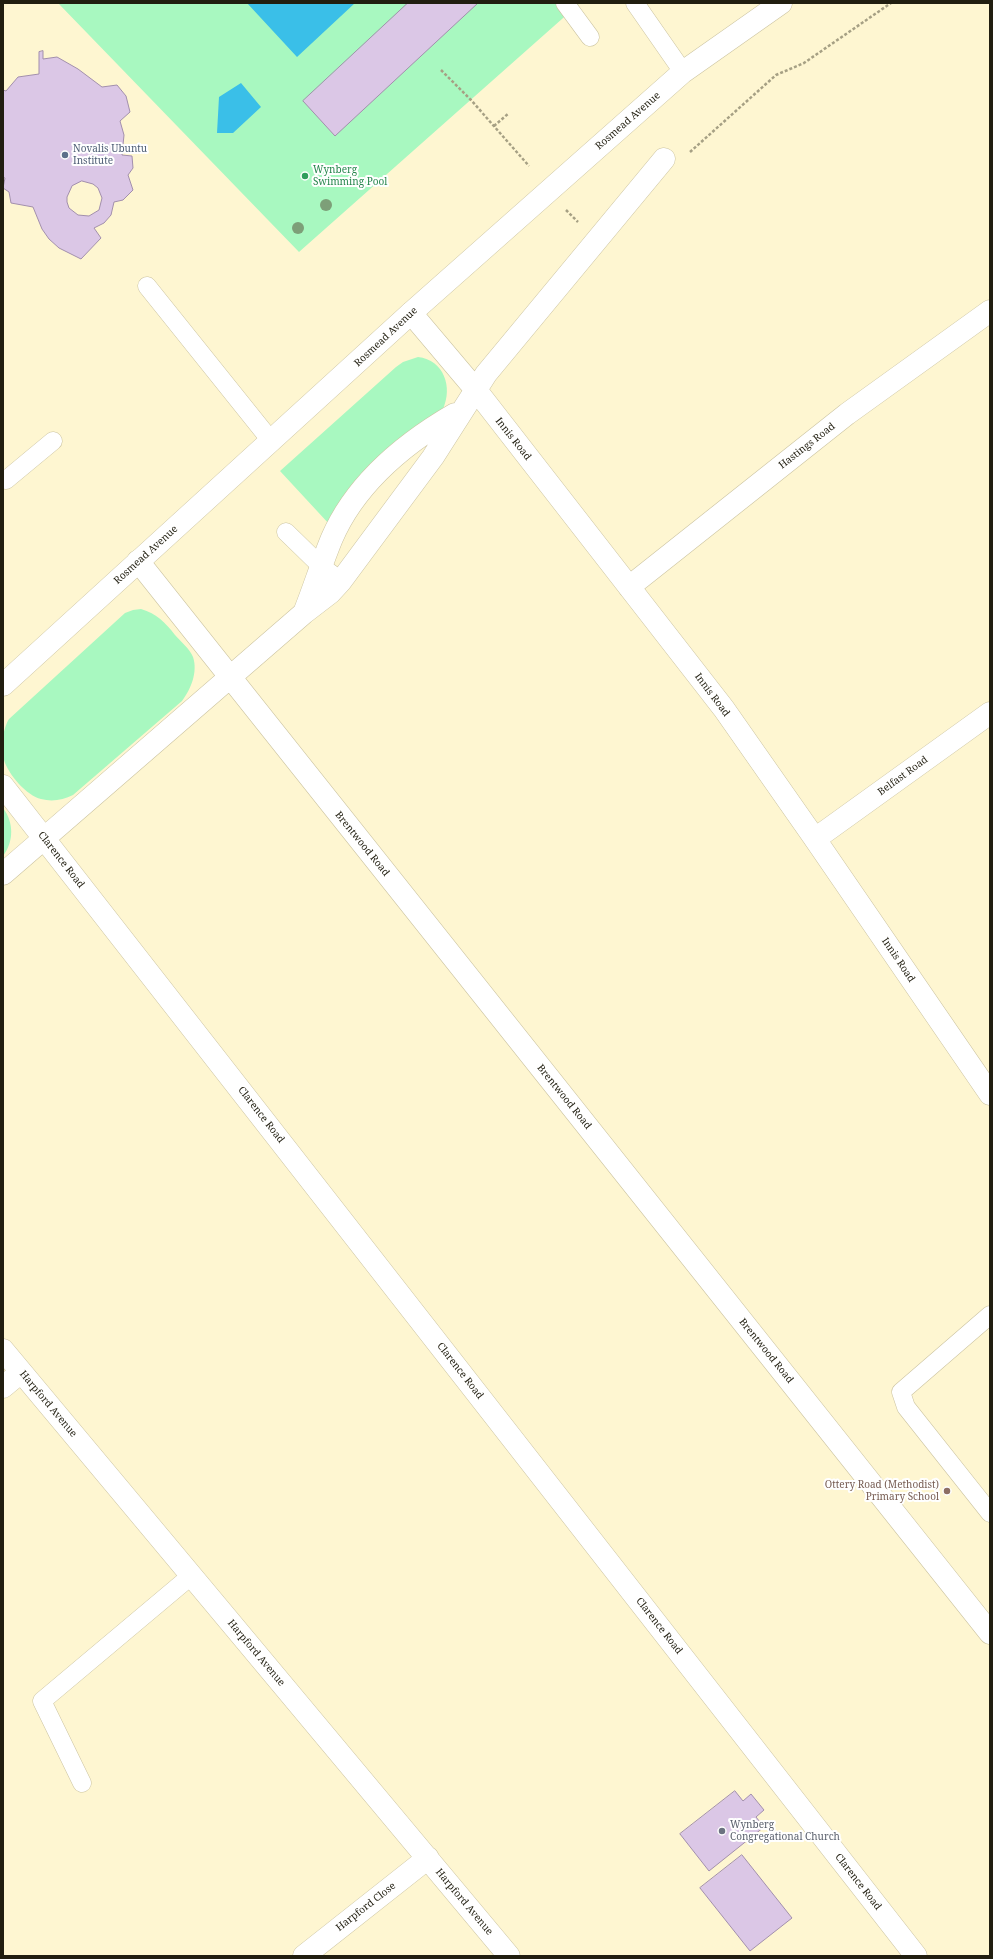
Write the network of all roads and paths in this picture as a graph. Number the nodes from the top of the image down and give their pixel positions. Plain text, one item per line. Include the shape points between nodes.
1 (565, 3) edge
2 (635, 3) edge
3 (781, 3) edge
4 (891, 3) edge
5 (590, 37) dead end
6 (441, 70) dead end
7 (683, 72) junction
8 (509, 113) dead end
9 (494, 126) junction
10 (675, 158) joint
11 (529, 166) dead end
12 (147, 286) dead end
13 (990, 311) edge
14 (411, 313) junction
15 (476, 390) junction
16 (464, 410) junction
17 (53, 441) dead end
18 (272, 442) junction
19 (4, 480) edge
20 (286, 532) dead end
21 (138, 562) junction
22 (322, 567) junction
23 (341, 581) junction
24 (629, 587) junction
25 (304, 613) junction
26 (230, 677) junction
27 (3, 685) edge
28 (990, 713) edge
29 (3, 786) edge
30 (44, 838) junction
31 (815, 839) junction
32 (3, 874) edge
33 (990, 1094) edge
34 (990, 1315) edge
35 (3, 1350) edge
36 (21, 1372) junction
37 (3, 1387) edge
38 (990, 1513) edge
39 (192, 1576) junction
40 (990, 1632) edge
41 (82, 1783) dead end
42 (428, 1858) junction
43 (304, 1956) edge
44 (509, 1956) edge
45 (916, 1956) edge

1 - 5 lane
2 - 7 lane
3 - 7 street, Rosmead Avenue
4 - 10 path via 804,63 776,75
6 - 9 path
7 - 14 street, Rosmead Avenue
8 - 9 path
9 - 11 path
10 - 15 street via 486,374
12 - 18 lane
13 - 24 street, Hastings Road via 848,414
14 - 15 street, Innis Road
14 - 18 street, Rosmead Avenue
15 - 16 street
15 - 24 street, Innis Road
16 - 22 street via 390,459 370,481 348,509 333,537
16 - 23 street via 433,458
17 - 19 lane
18 - 21 street, Rosmead Avenue
20 - 22 lane
21 - 26 street, Brentwood Road
21 - 27 street, Rosmead Avenue
22 - 23 lane
22 - 25 street
23 - 25 street
24 - 31 street, Innis Road via 724,709
25 - 26 street
26 - 30 street
26 - 40 street, Brentwood Road
28 - 31 street, Belfast Road
29 - 30 street, Clarence Road
30 - 32 street
30 - 45 street, Clarence Road
31 - 33 street, Innis Road
34 - 38 lane via 901,1392 906,1407
35 - 36 street, Harpford Avenue
36 - 37 street
36 - 39 street, Harpford Avenue
39 - 41 lane via 42,1701
39 - 42 street, Harpford Avenue
42 - 43 street, Harpford Close
42 - 44 street, Harpford Avenue

